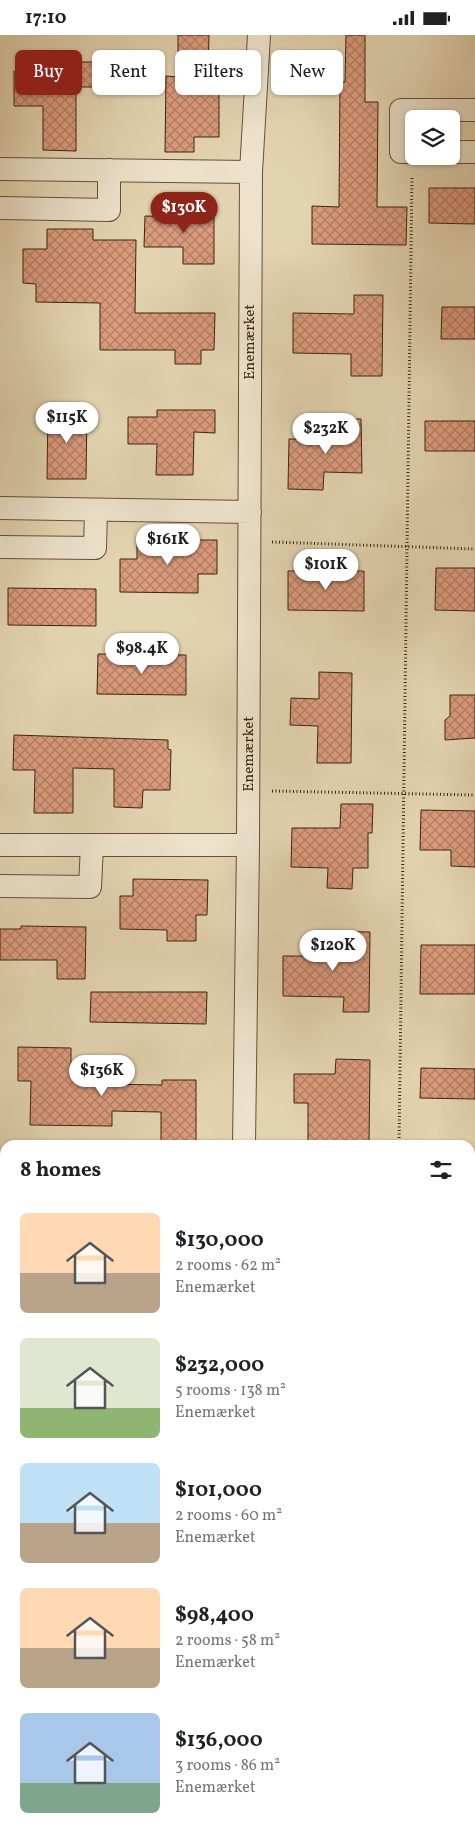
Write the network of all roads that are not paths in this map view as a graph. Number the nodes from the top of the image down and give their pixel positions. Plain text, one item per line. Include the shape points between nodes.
1 (259, 35) edge
2 (405, 110) edge
3 (460, 110) edge
4 (475, 110) edge
5 (405, 152) edge
6 (460, 152) edge
7 (475, 152) edge
8 (0, 169) edge
9 (109, 170) junction
10 (251, 172) junction
11 (0, 208) edge
12 (0, 508) edge
13 (96, 510) junction
14 (250, 512) junction
15 (0, 547) edge
16 (0, 845) edge
17 (92, 845) junction
18 (248, 845) junction
19 (0, 886) edge
20 (244, 1140) edge

1 - 10 street, Enemærket
2 - 5 street via 401,110 401,152
3 - 4 street
6 - 7 street
8 - 9 street
9 - 10 street
9 - 11 street via 109,210
10 - 14 street, Enemærket
12 - 13 street
13 - 14 street
13 - 15 street via 95,549
14 - 18 street, Enemærket
16 - 17 street
17 - 18 street
17 - 19 street via 90,887
18 - 20 street, Enemærket

